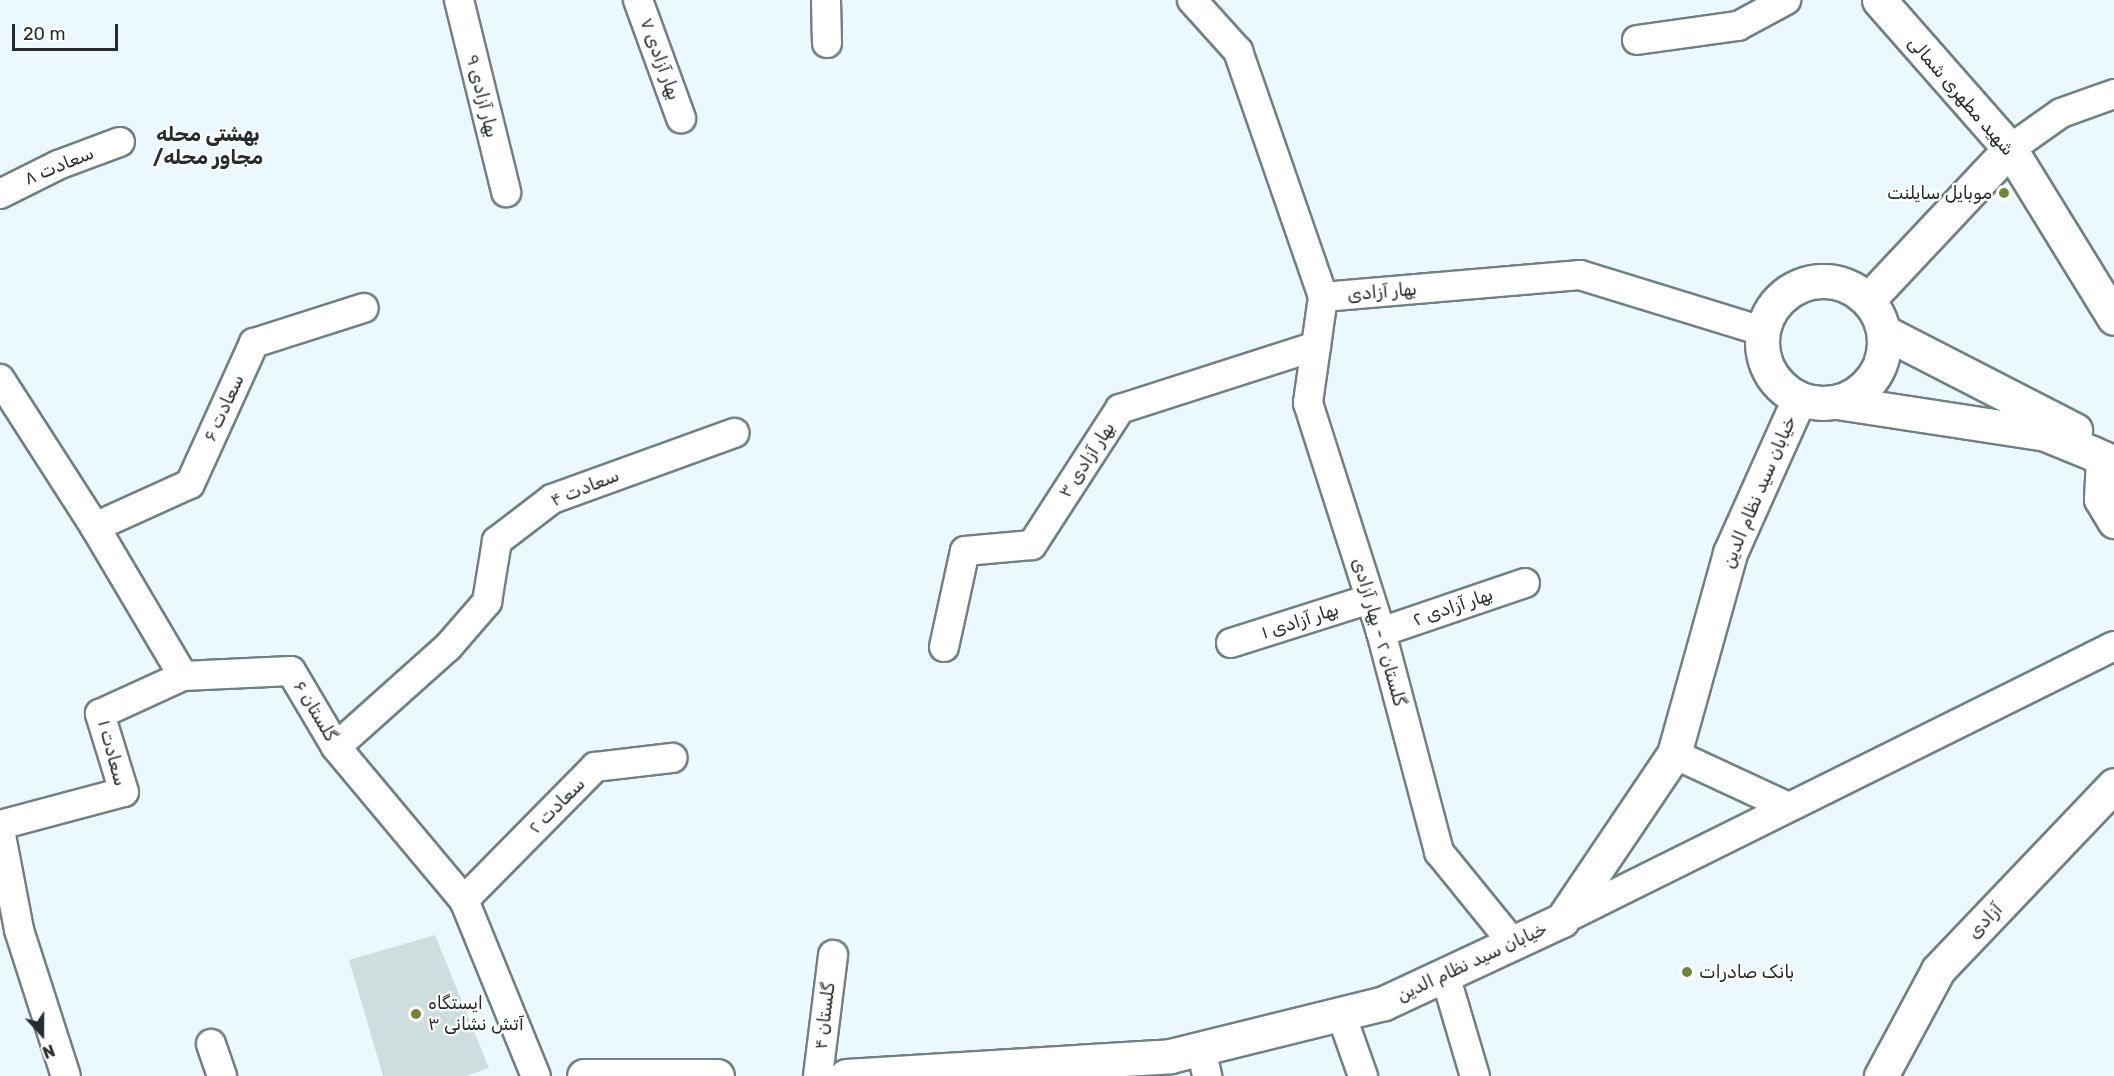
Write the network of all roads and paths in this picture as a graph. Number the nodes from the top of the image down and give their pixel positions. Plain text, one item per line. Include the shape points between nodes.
1 (459, 0) edge
2 (638, 0) edge
3 (826, 0) edge
4 (1786, 0) edge
5 (1879, 0) edge
6 (1204, 3) edge
7 (1637, 40) dead end
8 (827, 43) dead end
9 (2114, 94) edge
10 (681, 118) dead end
11 (120, 142) dead end
12 (2010, 149) junction
13 (506, 192) dead end
14 (0, 194) edge
15 (1323, 297) junction
16 (1868, 300) junction
17 (364, 308) dead end
18 (2114, 318) edge
19 (1762, 331) junction
20 (1884, 332) junction
21 (1316, 346) junction
22 (0, 379) edge
23 (1799, 399) junction
24 (1837, 402) junction
25 (734, 433) dead end
26 (2111, 454) edge
27 (2114, 521) edge
28 (95, 527) junction
29 (1526, 583) dead end
30 (1370, 599) junction
31 (1381, 632) junction
32 (1231, 643) dead end
33 (2114, 646) edge
34 (944, 647) dead end
35 (183, 676) junction
36 (336, 747) junction
37 (1674, 754) junction
38 (672, 758) dead end
39 (2114, 784) edge
40 (1788, 807) junction
41 (0, 825) edge
42 (0, 830) edge
43 (464, 900) junction
44 (1562, 920) junction
45 (1513, 943) junction
46 (833, 955) dead end
47 (1445, 975) junction
48 (1341, 1014) junction
49 (211, 1044) dead end
50 (1204, 1062) edge
51 (1101, 1068) edge
52 (620, 1075) edge
53 (66, 1076) edge
54 (222, 1076) edge
55 (536, 1076) edge
56 (584, 1076) edge
57 (717, 1076) edge
58 (818, 1076) edge
59 (846, 1076) edge
60 (1363, 1076) edge
61 (1475, 1076) edge
62 (1881, 1076) edge

1 - 13 street, بهار آزادی ۹
2 - 10 street, بهار آزادی ۷
3 - 8 street
4 - 7 street via 1738,26
5 - 12 main road, شهید مطهری شمالی
6 - 15 street, بهار آزادی via 1238,51
9 - 12 street via 2061,113
11 - 14 street, سعادت ۸ via 58,165
12 - 16 main road
12 - 18 main road, شهید مطهری شمالی
15 - 19 street, بهار آزادی via 1580,275
15 - 21 street, گلستان ۲ - بهار آزادی
16 - 19 main road via 1839,282 1818,280 1799,285 1781,296
16 - 20 main road
17 - 28 street, سعادت ۶ via 254,343 190,484
19 - 23 main road via 1761,352 1768,371 1782,388
20 - 24 main road via 1884,351 1868,383
20 - 26 main road
21 - 30 street, گلستان ۲ - بهار آزادی via 1308,403
21 - 34 street, بهار آزادی ۳ via 1120,409 1032,545 965,551
22 - 28 street
23 - 24 main road
23 - 37 main road, خیابان سید نظام الدین via 1730,553
24 - 26 main road via 2045,434
25 - 36 street, سعادت ۴ via 552,499 496,541 487,602 448,646
26 - 27 main road via 2101,499
28 - 35 street
29 - 31 street, بهار آزادی ۲
30 - 31 street, گلستان ۲ - بهار آزادی
30 - 32 street, بهار آزادی ۱
31 - 45 street, گلستان ۲ - بهار آزادی via 1439,852
33 - 40 street
35 - 36 street, گلستان ۶ via 291,671
35 - 41 street, سعادت ۱ via 100,714 124,792
36 - 43 street, گلستان ۶
37 - 40 street
37 - 44 main road, خیابان سید نظام الدین
38 - 43 street, سعادت ۲ via 595,767
39 - 62 main road, آزادی via 1938,970
40 - 44 street
42 - 53 street via 19,930
43 - 55 street, گلستان ۶
44 - 45 main road, خیابان سید نظام الدین
45 - 47 main road, خیابان سید نظام الدین
46 - 58 street, گلستان ۴
47 - 48 main road, خیابان سید نظام الدین via 1384,1003
47 - 61 street
48 - 50 main road, خیابان سید نظام الدین
48 - 60 street
49 - 54 street
50 - 51 main road, خیابان سید نظام الدین via 1170,1056
51 - 59 main road, خیابان سید نظام الدین
52 - 56 main road
52 - 57 main road

